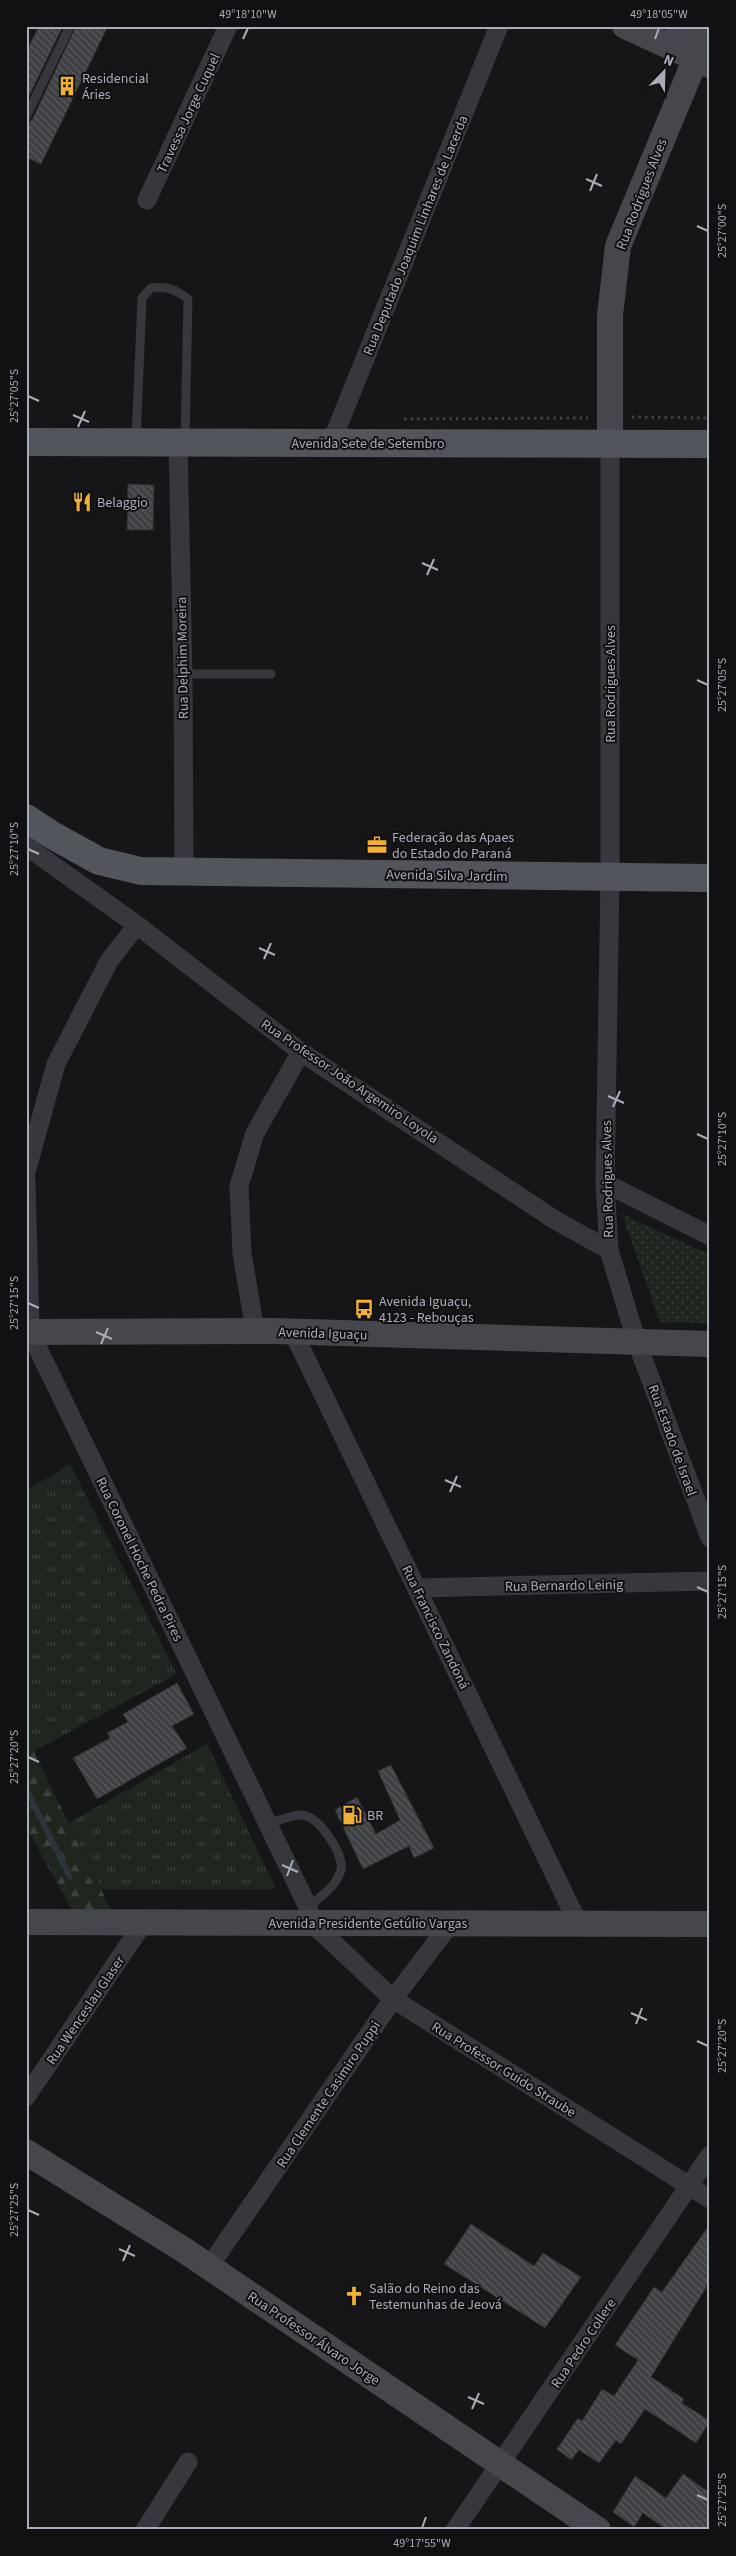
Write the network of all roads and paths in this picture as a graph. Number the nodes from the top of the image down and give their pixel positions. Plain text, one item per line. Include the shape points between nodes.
1 (70, 26) edge
2 (228, 26) edge
3 (499, 26) edge
4 (626, 26) edge
5 (678, 26) edge
6 (706, 51) edge
7 (26, 117) edge
8 (148, 200) dead end
9 (397, 418) dead end
10 (582, 418) dead end
11 (633, 418) dead end
12 (710, 418) edge
13 (26, 442) edge
14 (136, 442) junction
15 (182, 443) junction
16 (331, 443) junction
17 (610, 444) junction
18 (710, 444) edge
19 (183, 674) junction
20 (271, 674) dead end
21 (26, 818) edge
22 (39, 832) edge
23 (26, 846) edge
24 (184, 872) junction
25 (610, 877) junction
26 (710, 878) edge
27 (137, 925) junction
28 (301, 1052) junction
29 (26, 1172) edge
30 (26, 1180) edge
31 (605, 1183) junction
32 (710, 1236) edge
33 (609, 1250) junction
34 (255, 1331) junction
35 (28, 1332) edge
36 (293, 1332) junction
37 (637, 1343) junction
38 (710, 1344) edge
39 (710, 1538) edge
40 (710, 1582) edge
41 (418, 1588) junction
42 (268, 1824) junction
43 (310, 1915) junction
44 (26, 1922) edge
45 (144, 1922) junction
46 (451, 1923) junction
47 (578, 1923) junction
48 (710, 1924) edge
49 (393, 1999) junction
50 (26, 2097) edge
51 (26, 2152) edge
52 (710, 2155) edge
53 (690, 2186) junction
54 (710, 2200) edge
55 (209, 2267) junction
56 (188, 2462) dead end
57 (500, 2464) junction
58 (145, 2530) edge
59 (455, 2530) edge
60 (598, 2530) edge

1 - 7 lane
2 - 8 street, Travessa Jorge Cuquel
3 - 16 street, Rua Deputado Joaquim Linhares de Lacerda
4 - 6 main road
5 - 6 main road
6 - 17 main road, Rua Rodrigues Alves via 618,246 610,315
9 - 10 path
11 - 12 path
13 - 14 main road, Avenida Sete de Setembro
14 - 15 main road, Avenida Sete de Setembro
14 - 15 lane via 142,298 151,288 164,286 188,299
15 - 16 main road, Avenida Sete de Setembro
15 - 19 street, Rua Delphim Moreira
16 - 17 main road, Avenida Sete de Setembro
17 - 18 main road, Avenida Sete de Setembro
17 - 25 street, Rua Rodrigues Alves
19 - 20 lane
19 - 24 street, Rua Delphim Moreira
21 - 22 main road
22 - 24 main road via 99,861 141,871
23 - 27 street, Rua Professor João Argemiro Loyola
24 - 25 main road, Avenida Silva Jardim
25 - 26 main road, Avenida Silva Jardim
25 - 31 street, Rua Rodrigues Alves
27 - 28 street, Rua Professor João Argemiro Loyola
27 - 29 street via 109,961 56,1064
28 - 33 street, Rua Professor João Argemiro Loyola via 555,1220
28 - 34 street via 255,1134 239,1186 242,1253
30 - 35 street, Rua Coronel Hoche Pedra Pires
31 - 32 street
31 - 33 street, Rua Rodrigues Alves
33 - 37 street, Rua Rodrigues Alves
34 - 35 main road, Avenida Iguaçu
34 - 36 main road, Avenida Iguaçu
35 - 42 street, Rua Coronel Hoche Pedra Pires
36 - 37 main road, Avenida Iguaçu
36 - 41 street, Rua Francisco Zandoná
37 - 38 main road, Avenida Iguaçu
37 - 39 street, Rua Estado de Israel
40 - 41 street, Rua Bernardo Leinig
41 - 47 street, Rua Francisco Zandoná
42 - 43 street, Rua Coronel Hoche Pedra Pires
42 - 43 lane via 303,1814 313,1818 322,1826 340,1858 342,1868 337,1879
43 - 45 main road, Avenida Presidente Getúlio Vargas
43 - 46 main road, Avenida Presidente Getúlio Vargas
43 - 49 street, Rua Professor Guido Straube
44 - 45 main road, Avenida Presidente Getúlio Vargas
45 - 50 street, Rua Wenceslau Glaser
46 - 47 main road, Avenida Presidente Getúlio Vargas
46 - 49 street, Rua Clemente Casimiro Puppi
47 - 48 main road, Avenida Presidente Getúlio Vargas
49 - 53 street, Rua Professor Guido Straube
49 - 55 street, Rua Clemente Casimiro Puppi
51 - 55 main road, Rua Professor Álvaro Jorge
52 - 53 street, Rua Pedro Collere
53 - 54 street, Rua Professor Guido Straube
53 - 57 street, Rua Pedro Collere
55 - 57 main road, Rua Professor Álvaro Jorge
56 - 58 street
57 - 59 street, Rua Pedro Collere
57 - 60 main road, Rua Professor Álvaro Jorge

